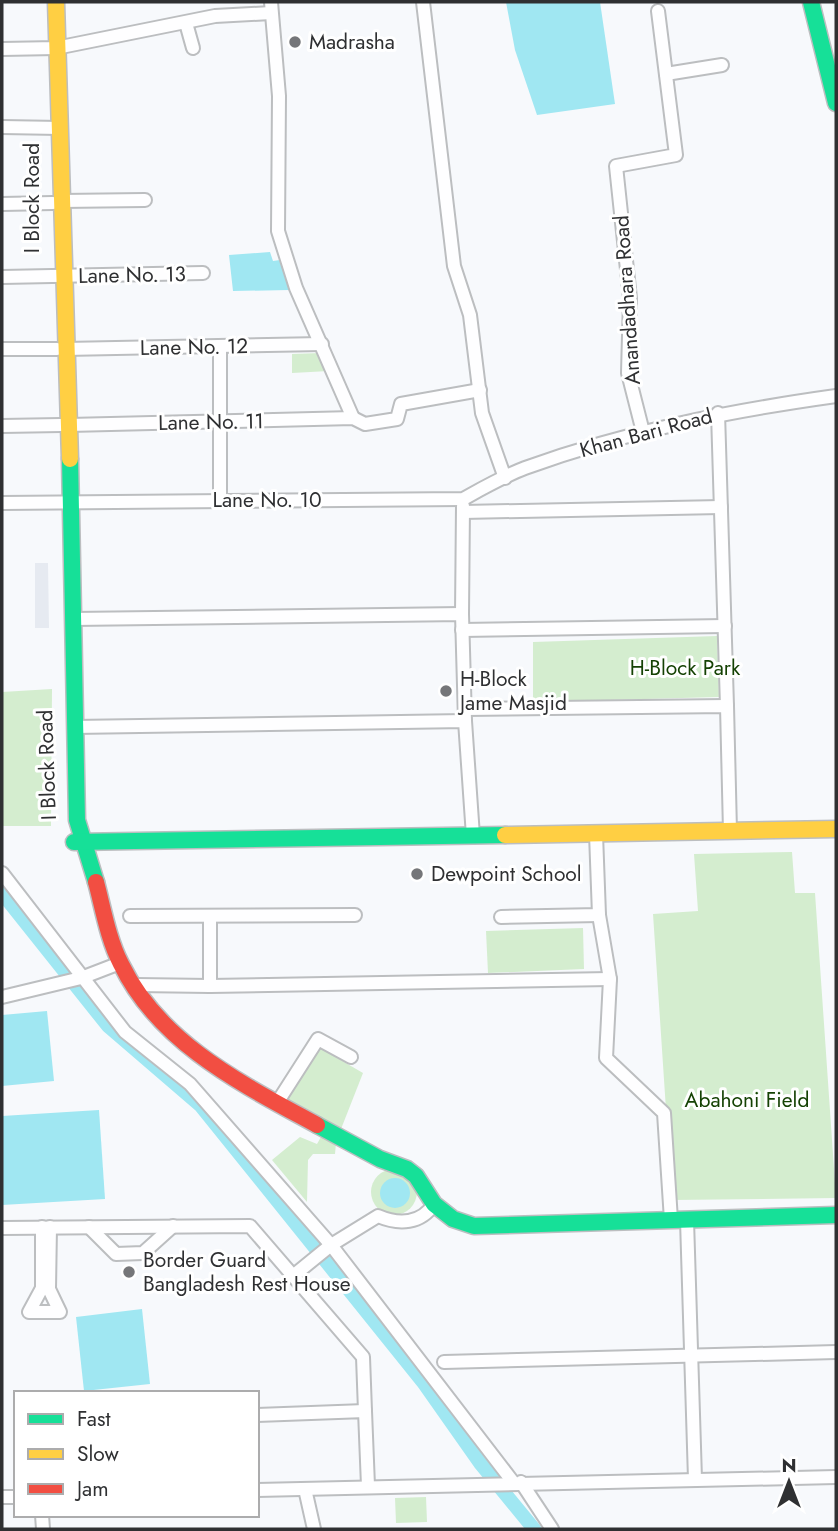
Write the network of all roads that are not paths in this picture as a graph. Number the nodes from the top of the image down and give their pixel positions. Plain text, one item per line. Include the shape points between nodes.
1 (50, 2) edge
2 (56, 2) edge
3 (424, 2) edge
4 (811, 2) edge
5 (826, 2) edge
6 (271, 7) edge
7 (658, 11) dead end
8 (186, 23) junction
9 (836, 41) edge
10 (53, 48) junction
11 (193, 48) dead end
12 (2, 49) edge
13 (722, 65) dead end
14 (666, 74) junction
15 (836, 103) edge
16 (2, 127) edge
17 (56, 128) junction
18 (145, 200) dead end
19 (57, 202) junction
20 (2, 204) edge
21 (203, 273) dead end
22 (58, 276) junction
23 (2, 277) edge
24 (322, 344) junction
25 (220, 346) junction
26 (2, 349) edge
27 (61, 349) junction
28 (480, 390) junction
29 (836, 396) edge
30 (718, 413) junction
31 (353, 418) junction
32 (218, 422) junction
33 (65, 425) junction
34 (2, 426) edge
35 (643, 432) junction
36 (505, 478) junction
37 (220, 501) junction
38 (66, 502) junction
39 (2, 503) edge
40 (463, 505) junction
41 (721, 506) junction
42 (462, 614) junction
43 (73, 619) junction
44 (724, 626) junction
45 (462, 630) junction
46 (727, 706) junction
47 (465, 715) junction
48 (74, 727) junction
49 (836, 829) edge
50 (730, 831) junction
51 (596, 834) junction
52 (472, 836) junction
53 (83, 844) junction
54 (2, 873) edge
55 (355, 915) dead end
56 (599, 915) junction
57 (130, 916) dead end
58 (210, 918) junction
59 (501, 918) dead end
60 (120, 964) junction
61 (80, 978) junction
62 (610, 979) junction
63 (136, 985) junction
64 (210, 986) junction
65 (2, 997) edge
66 (351, 1057) dead end
67 (277, 1103) junction
68 (434, 1204) junction
69 (836, 1215) edge
70 (679, 1220) junction
71 (173, 1226) junction
72 (46, 1227) junction
73 (89, 1227) junction
74 (2, 1228) edge
75 (331, 1245) junction
76 (293, 1276) junction
77 (836, 1352) edge
78 (690, 1356) junction
79 (444, 1362) dead end
80 (365, 1411) junction
81 (259, 1415) edge
82 (836, 1477) edge
83 (695, 1479) junction
84 (517, 1482) junction
85 (368, 1486) junction
86 (306, 1489) junction
87 (259, 1490) edge
88 (314, 1529) edge
89 (552, 1529) edge

1 - 10 main road, I Block Road
2 - 10 main road, I Block Road
3 - 28 street via 454,266 470,315
4 - 15 main road
5 - 9 main road
6 - 8 street
6 - 24 street via 279,96 278,231 296,288
7 - 14 street
8 - 10 street
8 - 11 street
10 - 12 street
10 - 17 main road, I Block Road
13 - 14 street
14 - 35 street, Anandadhara Road via 676,155 616,166 630,298 628,373
16 - 17 street
17 - 19 main road, I Block Road
18 - 19 street
19 - 20 street
19 - 22 main road, I Block Road
21 - 22 street, Lane No. 13
22 - 23 street, Lane No. 13
22 - 27 main road, I Block Road
24 - 25 street, Lane No. 12
24 - 31 street
25 - 27 street, Lane No. 12
25 - 32 street
26 - 27 street, Lane No. 12
27 - 33 main road, I Block Road
28 - 31 street, Lane No. 11 via 401,404 397,419 365,425
28 - 36 street via 482,413
29 - 30 street, Khan Bari Road
30 - 35 street, Khan Bari Road
30 - 41 street
31 - 32 street, Lane No. 11
32 - 33 street, Lane No. 11
32 - 37 street
33 - 34 street, Lane No. 11
33 - 38 main road, I Block Road
35 - 36 street, Khan Bari Road via 523,468
36 - 40 street, Khan Bari Road
37 - 38 street, Lane No. 10
37 - 40 street, Lane No. 10
38 - 39 street, Lane No. 10
38 - 43 main road, I Block Road
38 - 53 main road, I Block Road via 68,821 75,843
40 - 41 street, Lane No. 10
40 - 42 street
41 - 44 street
42 - 43 street
42 - 45 street
43 - 48 main road, I Block Road
44 - 45 street
44 - 46 street
45 - 47 street
46 - 47 street
46 - 50 street
47 - 48 street
47 - 52 street
48 - 53 main road, I Block Road via 77,821
49 - 50 main road
50 - 51 main road
51 - 52 main road
51 - 56 street
52 - 53 main road
53 - 60 main road
54 - 61 street
55 - 58 street
56 - 59 street
56 - 62 street
57 - 58 street
58 - 64 street
60 - 61 street
60 - 63 main road
61 - 65 street
61 - 75 street via 124,1032 207,1102
62 - 64 street
62 - 70 street via 606,1058 664,1113
63 - 64 street
63 - 67 main road via 153,1015 195,1053
66 - 67 street via 318,1039
67 - 68 main road via 407,1169
68 - 70 main road via 453,1219 474,1226
68 - 75 street via 417,1220 394,1223 378,1216
69 - 70 main road
70 - 78 street
71 - 73 street
71 - 73 street via 143,1253 116,1254
71 - 76 street via 250,1226
72 - 72 street via 42,1288 29,1312 60,1312 49,1289
72 - 73 street
72 - 74 street
75 - 76 street
75 - 84 street
76 - 80 street via 363,1357
77 - 78 street
78 - 79 street
78 - 83 street
80 - 81 street
80 - 85 street
82 - 83 street
83 - 84 street
84 - 85 street
84 - 89 street
85 - 86 street
86 - 87 street
86 - 88 street

